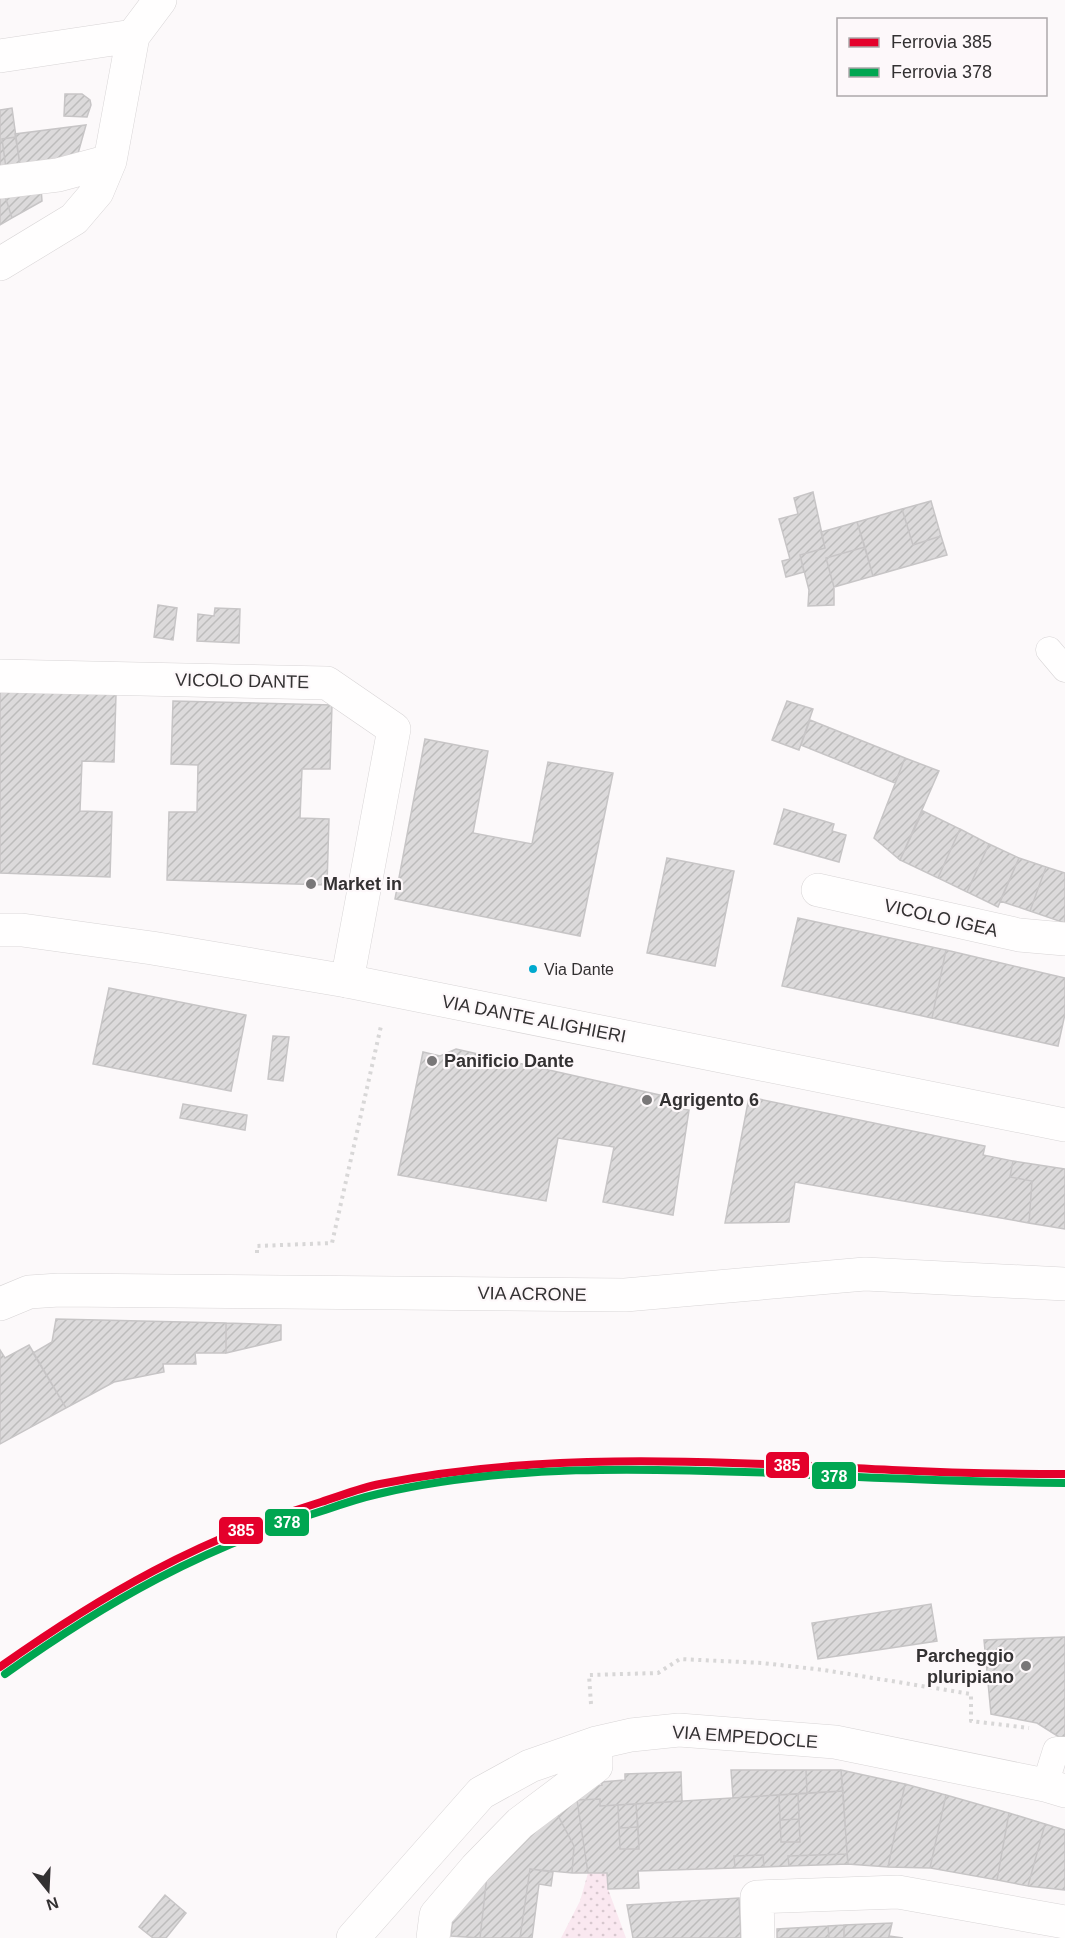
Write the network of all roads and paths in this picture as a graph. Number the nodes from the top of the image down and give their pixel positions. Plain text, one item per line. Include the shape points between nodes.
1 (160, 0) edge
2 (133, 36) junction
3 (0, 56) edge
4 (110, 161) junction
5 (0, 182) edge
6 (0, 264) edge
7 (0, 676) edge
8 (818, 890) dead end
9 (0, 930) edge
10 (1065, 939) edge
11 (347, 981) junction
12 (390, 990) junction
13 (1065, 1125) edge
14 (257, 1246) dead end
15 (1065, 1284) edge
16 (0, 1304) edge
17 (589, 1675) dead end
18 (1036, 1729) dead end
19 (596, 1743) junction
20 (1065, 1750) edge
21 (1055, 1788) edge
22 (1065, 1922) edge
23 (353, 1938) edge
24 (433, 1938) edge
25 (758, 1938) edge

1 - 2 street
2 - 3 street
2 - 4 street
4 - 5 street via 58,175
4 - 6 street via 97,192 74,219
7 - 11 street, VICOLO DANTE via 327,683 394,729
8 - 10 street, VICOLO IGEA via 1018,935
9 - 11 street, VIA DANTE ALIGHIERI via 152,948
11 - 12 street, VIA DANTE ALIGHIERI
12 - 13 street, VIA DANTE ALIGHIERI
12 - 14 path via 332,1243
15 - 16 street, VIA ACRONE via 864,1274 625,1295 59,1290 29,1292
17 - 18 path via 658,1673 680,1659 824,1670 971,1694 971,1721
19 - 21 street, VIA EMPEDOCLE via 679,1730 836,1742
19 - 23 street, VIA EMPEDOCLE via 530,1766 481,1793
19 - 24 street via 596,1766 520,1823 476,1868 436,1915
20 - 21 lane via 1056,1750
22 - 25 street via 898,1892 757,1897

